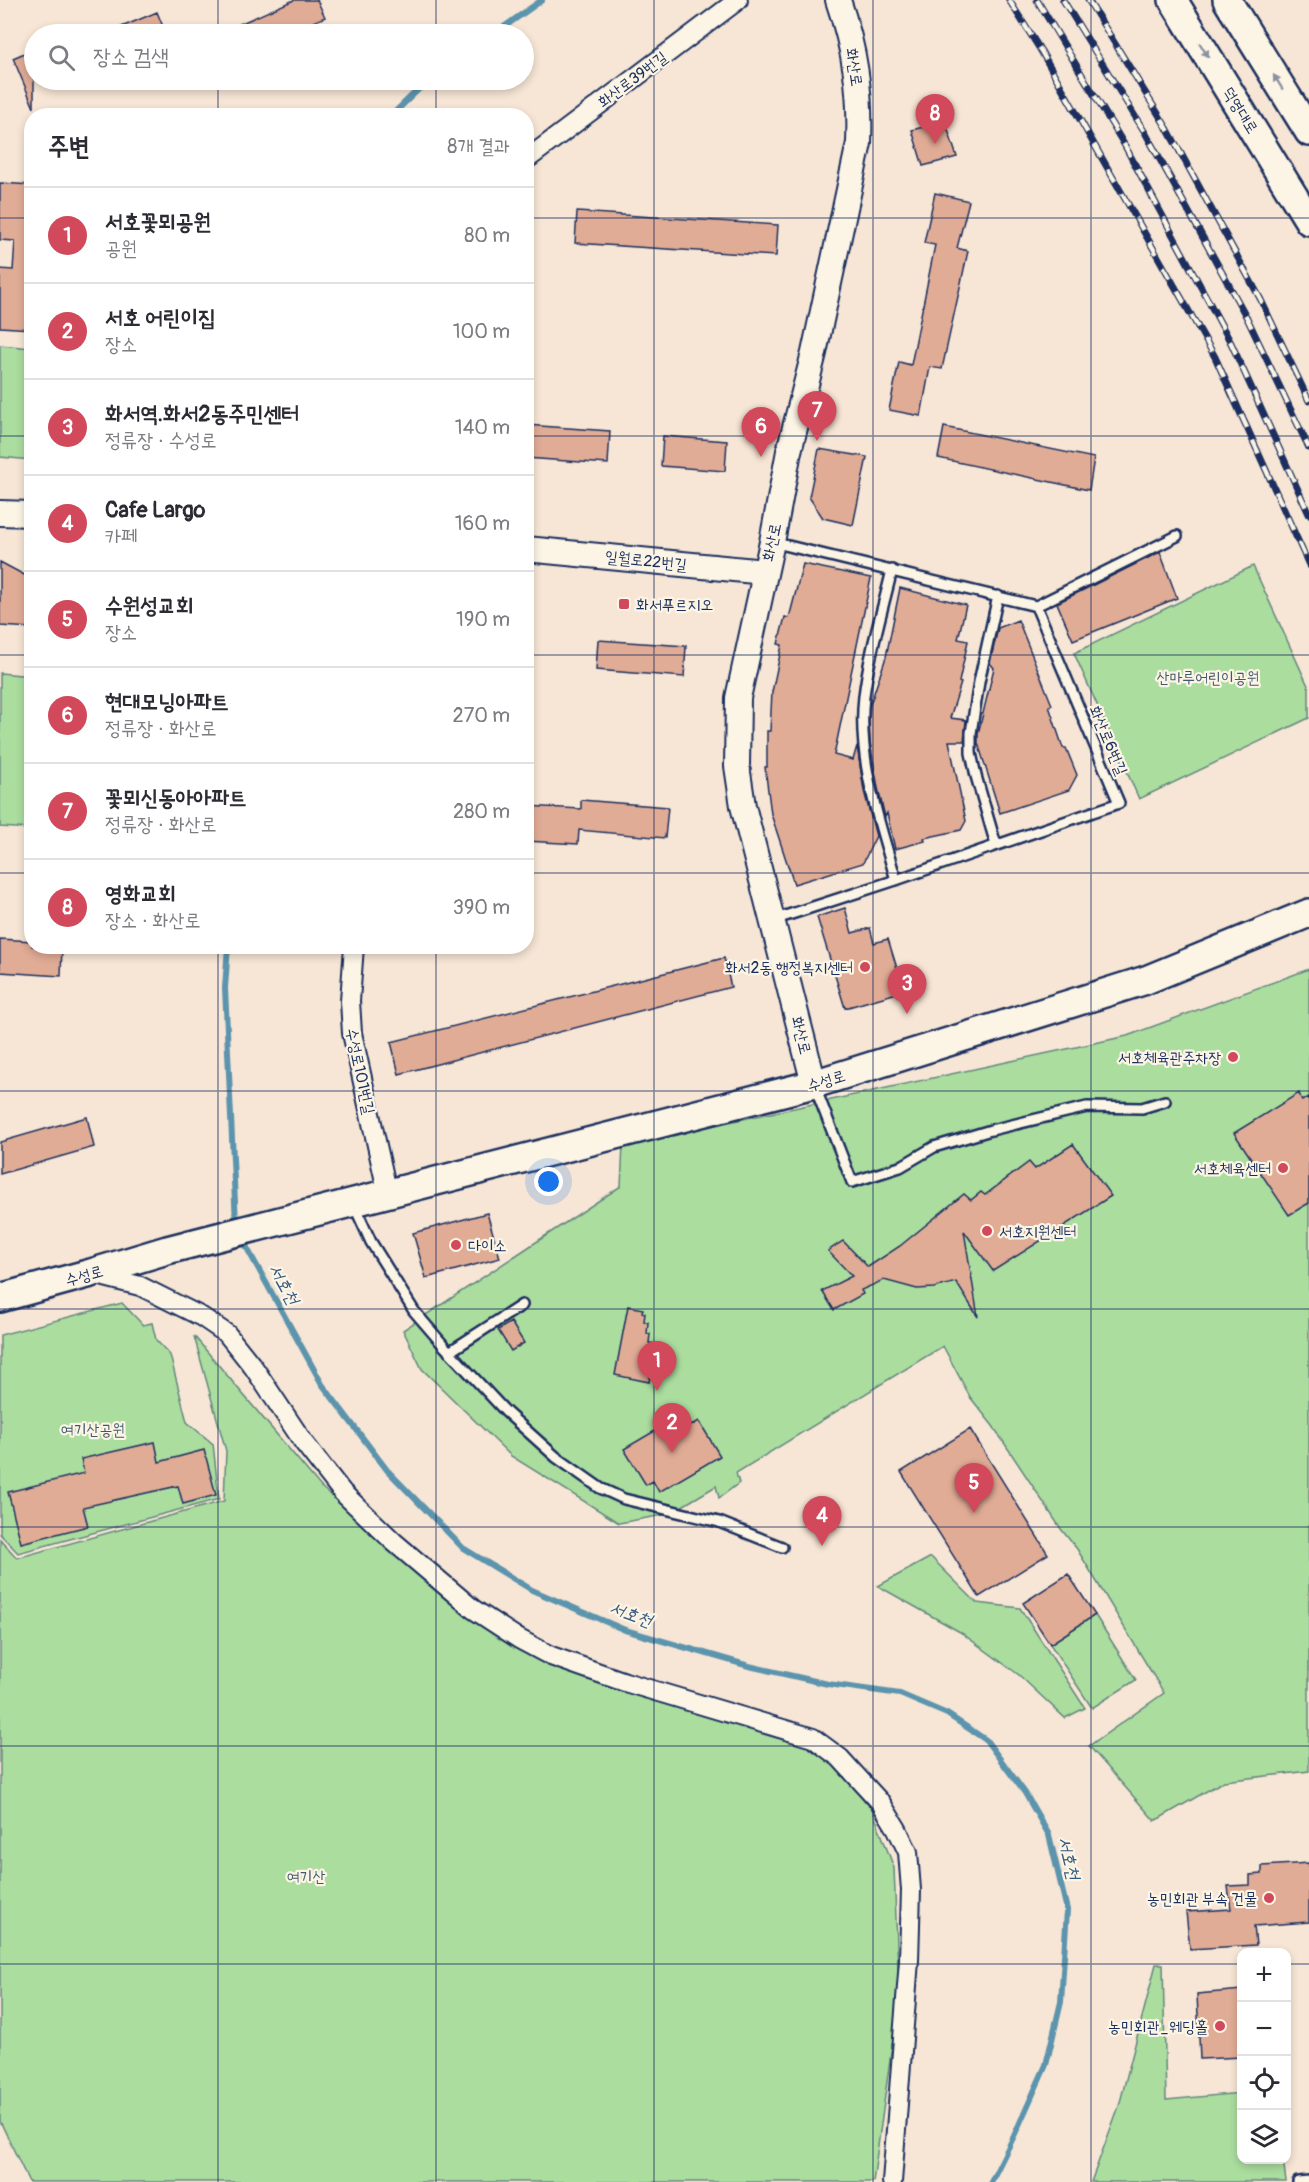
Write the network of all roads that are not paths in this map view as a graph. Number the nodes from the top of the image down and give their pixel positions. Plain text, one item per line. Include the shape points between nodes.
1 (738, 0) edge
2 (838, 0) edge
3 (1173, 0) edge
4 (1227, 0) edge
5 (1309, 132) edge
6 (534, 154) edge
7 (1309, 220) edge
8 (0, 513) edge
9 (24, 514) edge
10 (1177, 536) dead end
11 (772, 542) junction
12 (534, 550) edge
13 (892, 570) junction
14 (765, 572) junction
15 (998, 596) junction
16 (1036, 606) junction
17 (996, 845) junction
18 (896, 880) junction
19 (1309, 913) edge
20 (773, 920) junction
21 (353, 954) edge
22 (814, 1084) junction
23 (1165, 1101) dead end
24 (388, 1194) junction
25 (342, 1205) junction
26 (92, 1274) junction
27 (0, 1298) edge
28 (522, 1305) dead end
29 (449, 1352) junction
30 (782, 1547) dead end
31 (1309, 2181) edge
32 (892, 2182) edge
33 (1298, 2182) edge

1 - 6 street, 화산로39번길
2 - 11 street, 화산로 via 857,71 859,143
3 -> 7 main road, 덕영대로
5 -> 4 main road
8 - 9 street
10 - 16 lane
11 - 13 lane
11 - 14 street, 화산로
12 - 14 street, 일월로22번길
13 - 15 lane
13 - 18 lane via 868,678 864,743
14 - 20 street, 화산로 via 738,698 737,766 743,806
15 - 16 lane
15 - 17 lane via 971,733 976,776
16 - 17 lane, 화산로6번길 via 1119,803
17 - 18 lane, 화산로6번길
18 - 20 lane, 화산로6번길
19 - 22 main road, 수성로 via 1146,980
20 - 22 street, 화산로
21 - 24 street, 수성로101번길 via 352,1033
22 - 23 lane via 852,1182 900,1167 934,1147 991,1130 1087,1107 1142,1108
22 - 24 main road, 수성로
24 - 25 main road, 수성로
25 - 26 main road, 수성로 via 167,1250
25 - 29 lane via 371,1242 414,1311
26 - 27 main road, 수성로
26 - 32 street via 140,1286 202,1317 226,1334 343,1493 394,1542 483,1615 551,1656 624,1682 813,1738 840,1758 881,1803 908,1852 911,1890
28 - 29 lane
29 - 30 lane via 520,1426 600,1488 624,1499 719,1522
31 - 33 lane

